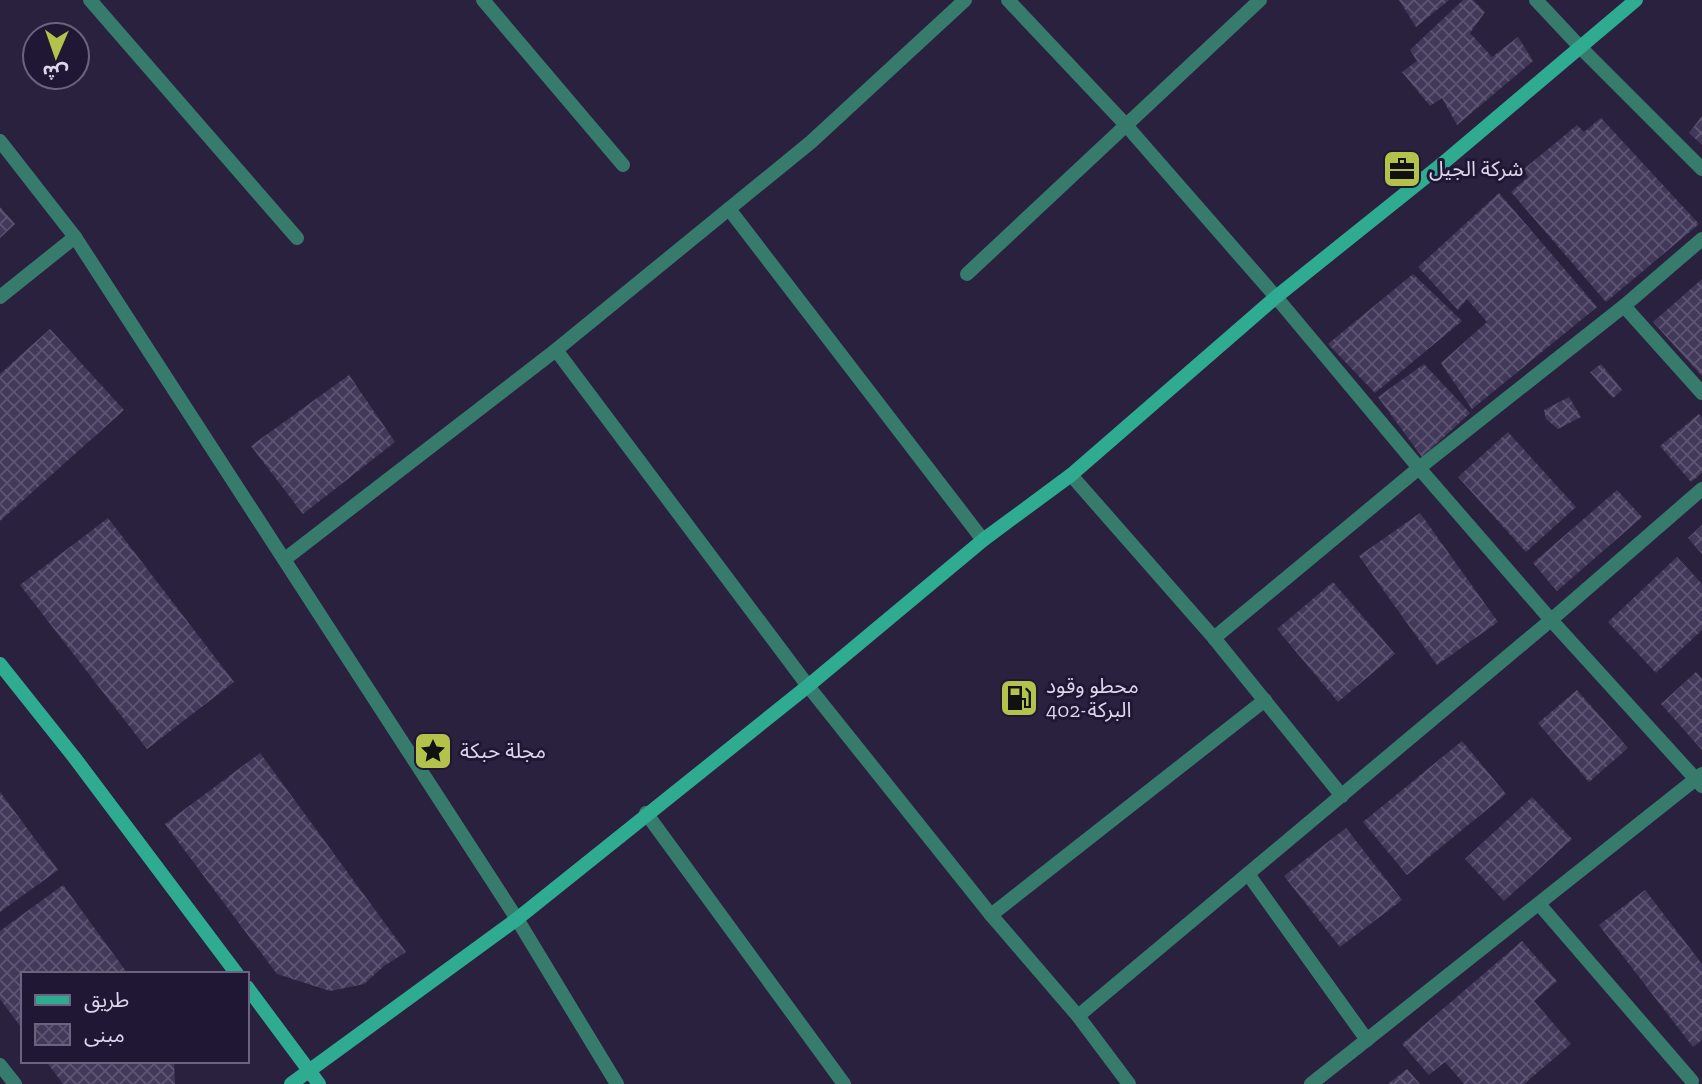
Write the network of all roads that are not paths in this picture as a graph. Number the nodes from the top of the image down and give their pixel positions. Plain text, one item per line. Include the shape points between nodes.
1 (89, 0) edge
2 (483, 0) edge
3 (965, 0) edge
4 (1008, 0) edge
5 (1260, 0) edge
6 (1536, 0) edge
7 (1636, 0) edge
8 (1581, 48) junction
9 (1125, 124) junction
10 (0, 141) edge
11 (623, 166) dead end
12 (1702, 169) edge
13 (729, 209) junction
14 (75, 237) junction
15 (297, 238) dead end
16 (1702, 240) edge
17 (967, 274) dead end
18 (0, 297) edge
19 (1276, 297) junction
20 (1624, 306) junction
21 (556, 350) junction
22 (1702, 393) edge
23 (1419, 468) junction
24 (1071, 475) junction
25 (1702, 489) edge
26 (983, 540) junction
27 (285, 559) junction
28 (1551, 620) junction
29 (1214, 638) junction
30 (0, 664) edge
31 (808, 686) junction
32 (1265, 700) junction
33 (1700, 780) edge
34 (1342, 796) junction
35 (646, 813) junction
36 (1248, 874) junction
37 (1539, 904) junction
38 (991, 915) junction
39 (517, 919) junction
40 (235, 972) edge
41 (248, 988) edge
42 (1078, 1016) junction
43 (1367, 1040) junction
44 (0, 1065) edge
45 (309, 1070) junction
46 (1694, 1079) edge
47 (15, 1084) edge
48 (291, 1084) edge
49 (318, 1084) edge
50 (617, 1084) edge
51 (844, 1084) edge
52 (1129, 1084) edge
53 (1311, 1084) edge

1 - 15 street
2 - 11 street
3 - 13 street via 811,142
4 - 9 street
5 - 9 street
6 - 8 street
7 - 8 street
8 - 12 street
8 - 19 street
9 - 17 street
9 - 19 street
10 - 14 street
13 - 21 street
13 - 26 street
14 - 18 street
14 - 27 street
16 - 20 street
19 - 23 street
19 - 24 street
20 - 22 street
20 - 23 street
21 - 27 street
21 - 31 street
23 - 28 street
23 - 29 street
24 - 26 street
24 - 29 street
25 - 28 street
26 - 31 street
27 - 39 street
28 - 33 street
28 - 34 street
29 - 32 street
30 - 40 street
31 - 35 street
31 - 38 street
32 - 34 street
32 - 38 street
33 - 37 street
34 - 36 street
35 - 39 street
35 - 51 street
36 - 42 street
36 - 43 street
37 - 43 street
37 - 46 street
38 - 42 street
39 - 45 street
39 - 50 street
41 - 45 street
42 - 52 street
43 - 53 street
44 - 47 street
45 - 48 street
45 - 49 street

